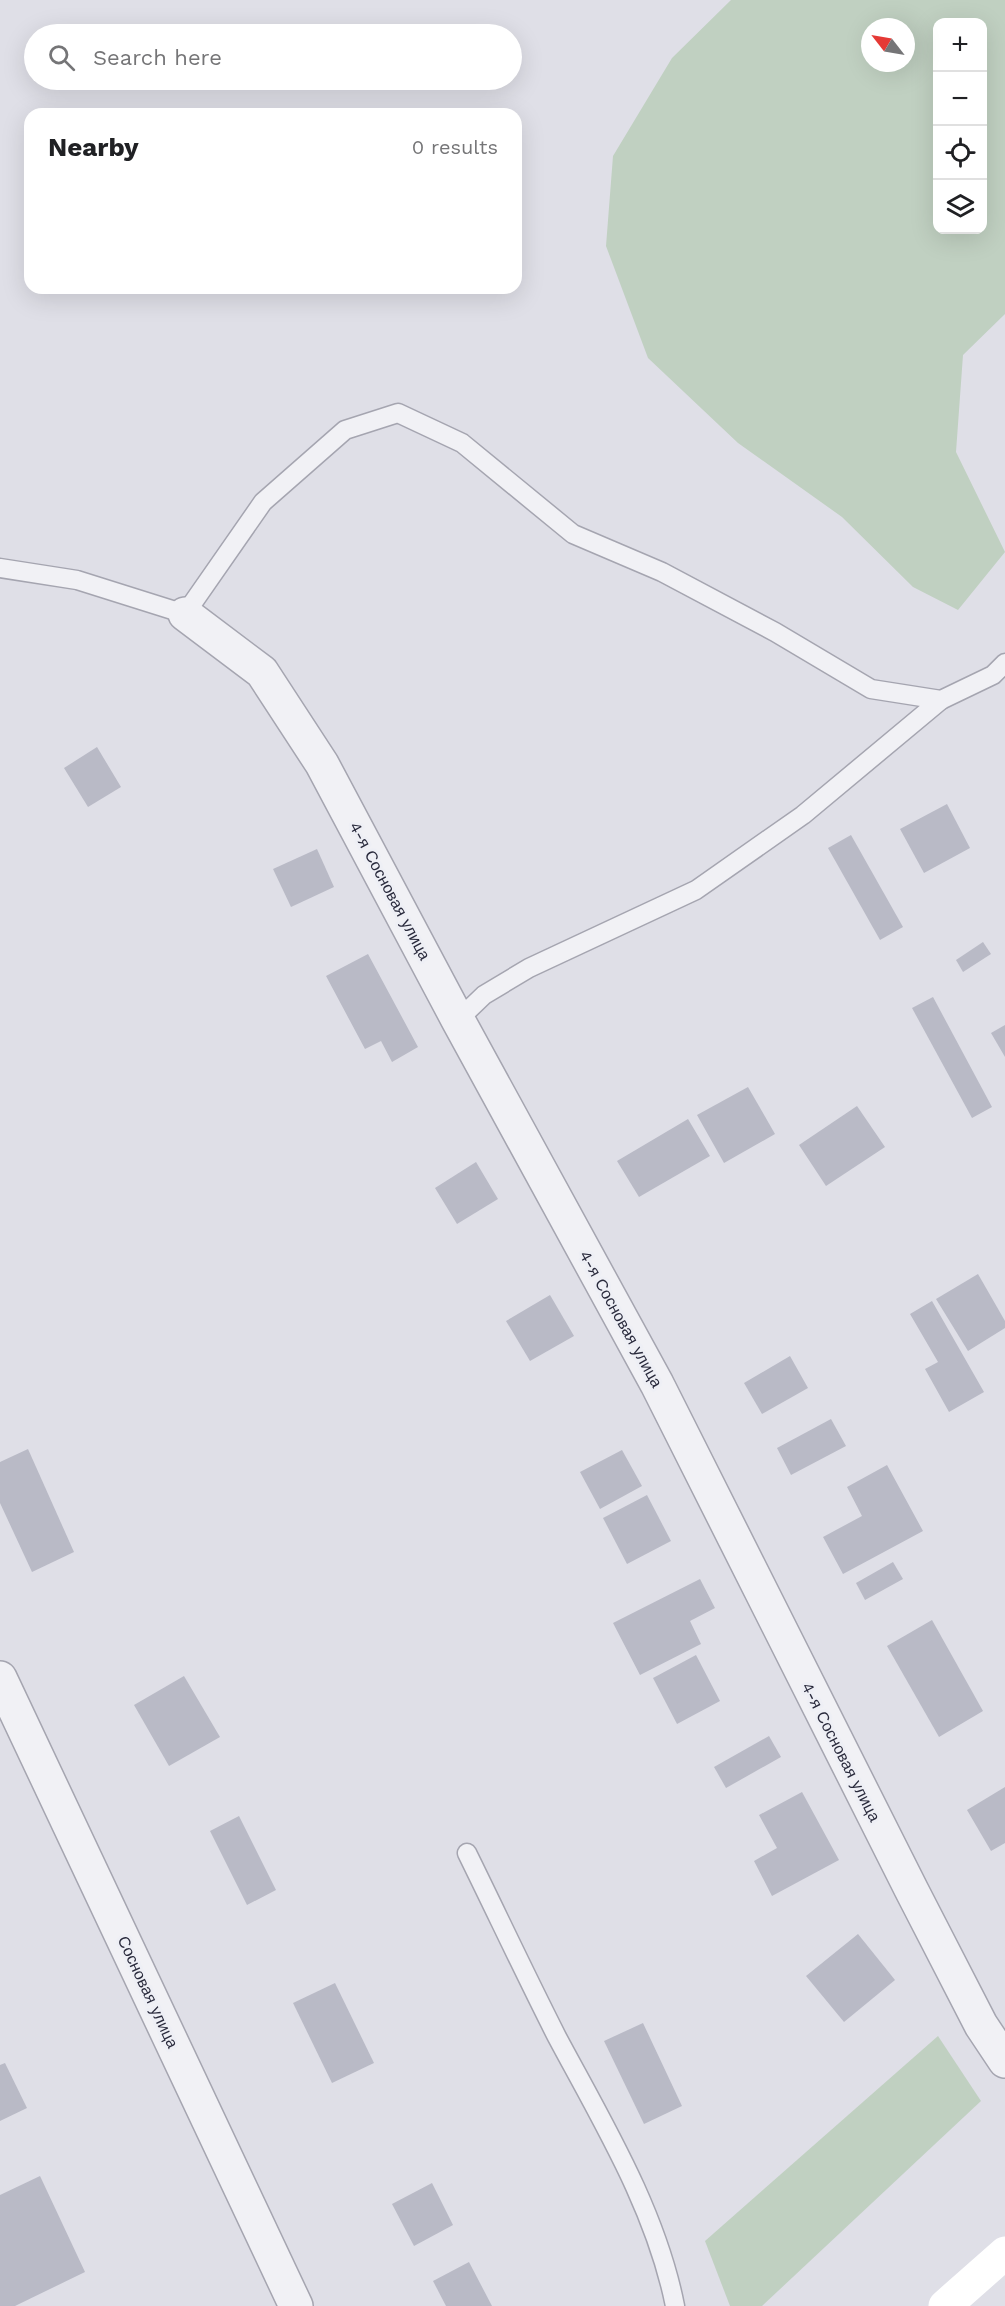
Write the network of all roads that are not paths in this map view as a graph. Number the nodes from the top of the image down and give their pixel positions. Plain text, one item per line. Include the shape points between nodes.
1 (0, 568) edge
2 (185, 614) junction
3 (1005, 663) edge
4 (941, 700) junction
5 (458, 1020) junction
6 (0, 1678) edge
7 (467, 1853) dead end
8 (1005, 2061) edge
9 (1005, 2253) edge
10 (296, 2306) edge
11 (675, 2306) edge
12 (945, 2306) edge

1 - 2 lane via 77,580
2 - 4 lane via 262,502 345,430 398,413 462,443 573,534 662,572 871,689
2 - 5 street, 4-я Сосновая улица via 262,672 322,764
3 - 4 lane via 993,675
4 - 5 lane via 803,815 696,890 530,968 484,995
5 - 8 street, 4-я Сосновая улица via 657,1384 912,1891 981,2025
6 - 10 street, Сосновая улица
7 - 11 lane via 622,2158 668,2268
9 - 12 main road

